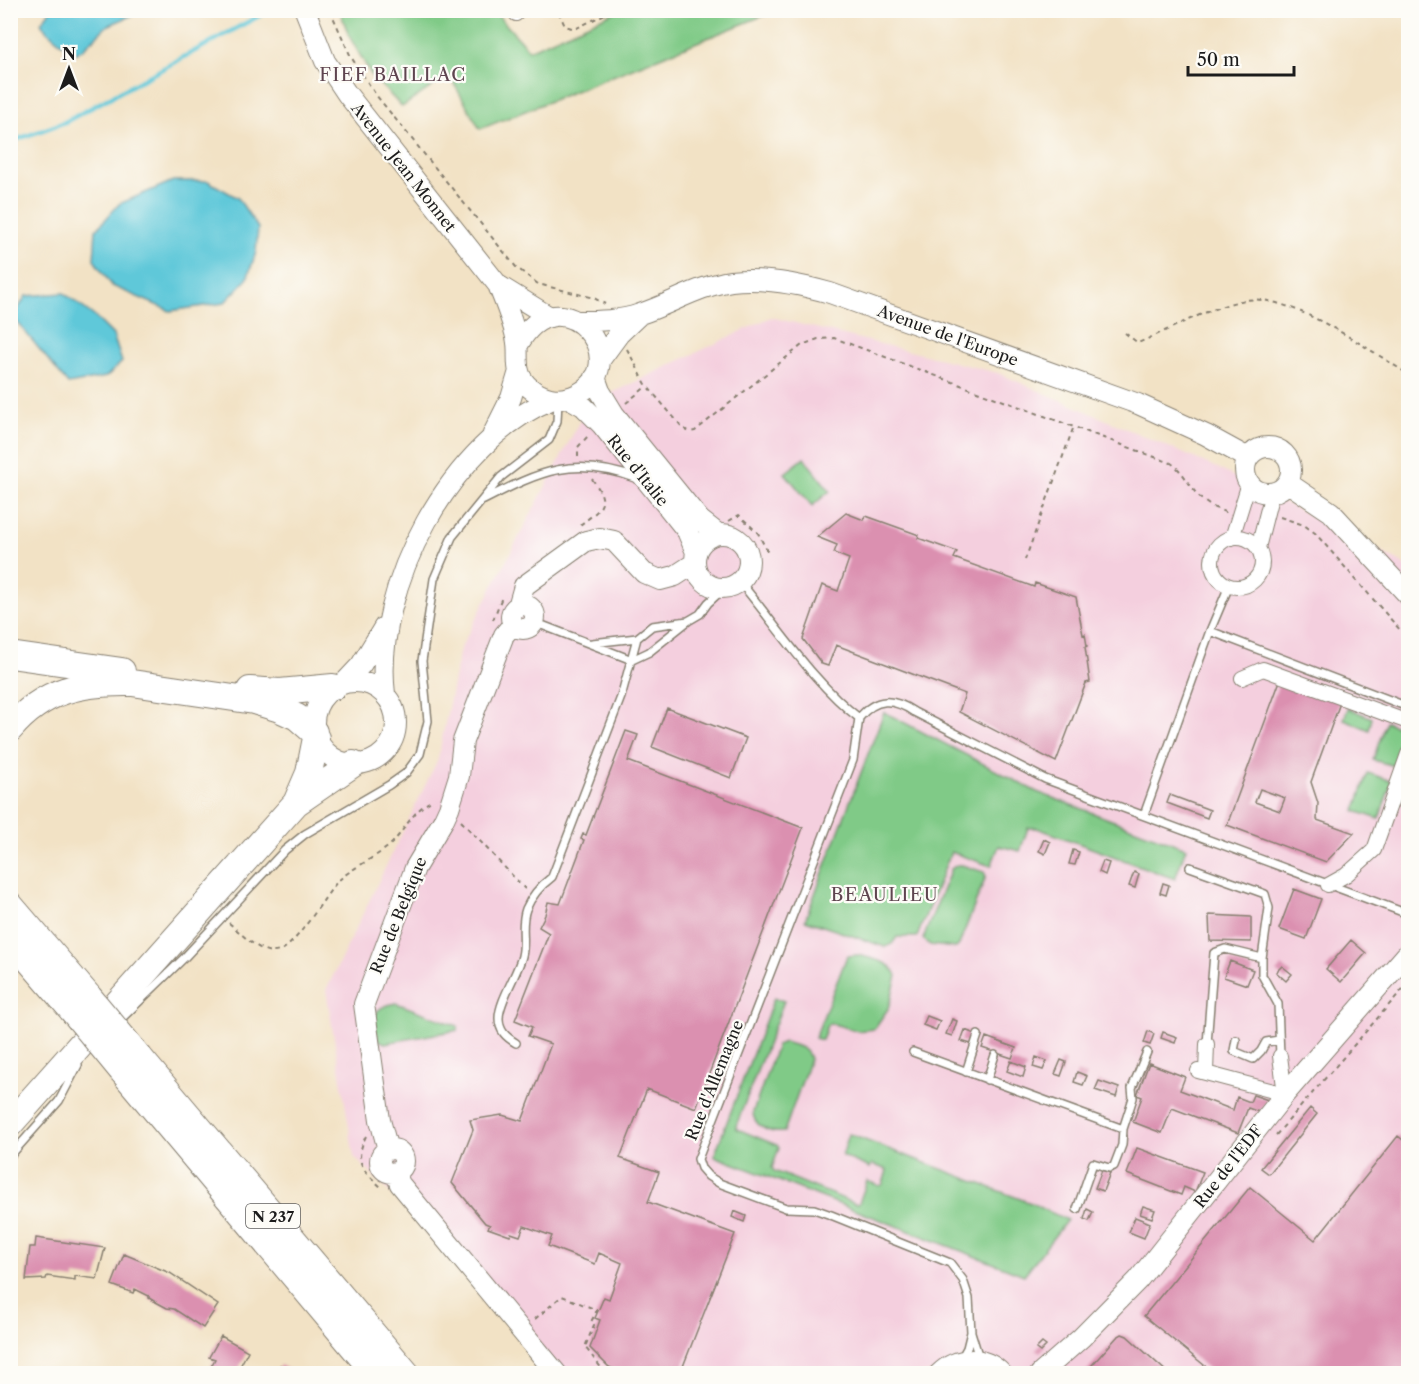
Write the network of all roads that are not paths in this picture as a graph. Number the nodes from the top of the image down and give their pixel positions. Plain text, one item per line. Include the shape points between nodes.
1 (305, 10) edge
2 (498, 285) junction
3 (550, 317) junction
4 (577, 321) junction
5 (616, 327) junction
6 (518, 345) junction
7 (597, 368) junction
8 (519, 371) junction
9 (560, 399) junction
10 (608, 420) junction
11 (492, 436) junction
12 (1248, 458) junction
13 (1249, 483) junction
14 (649, 484) junction
15 (1276, 496) junction
16 (482, 502) junction
17 (718, 534) junction
18 (1232, 538) junction
19 (1258, 548) junction
20 (696, 557) junction
21 (731, 585) junction
22 (1229, 586) junction
23 (1408, 594) edge
24 (512, 608) junction
25 (688, 621) junction
26 (387, 622) junction
27 (534, 622) joint
28 (1210, 631) junction
29 (637, 638) junction
30 (590, 644) junction
31 (10, 655) edge
32 (632, 660) junction
33 (1242, 678) dead end
34 (339, 685) junction
35 (385, 694) junction
36 (1408, 707) edge
37 (859, 718) junction
38 (1408, 722) edge
39 (10, 729) edge
40 (315, 735) junction
41 (1408, 754) edge
42 (353, 764) junction
43 (1402, 792) edge
44 (296, 803) junction
45 (1144, 815) junction
46 (1190, 867) dead end
47 (1328, 885) junction
48 (10, 887) edge
49 (10, 905) edge
50 (1408, 914) edge
51 (10, 938) edge
52 (1408, 952) edge
53 (52, 954) junction
54 (1262, 958) junction
55 (10, 960) edge
56 (80, 1003) junction
57 (978, 1035) dead end
58 (1236, 1040) dead end
59 (1279, 1040) junction
60 (516, 1043) dead end
61 (1207, 1044) joint
62 (92, 1049) dead end
63 (913, 1052) dead end
64 (1147, 1052) dead end
65 (995, 1055) dead end
66 (1280, 1056) joint
67 (84, 1058) dead end
68 (131, 1065) junction
69 (966, 1072) junction
70 (987, 1080) junction
71 (43, 1087) junction
72 (1285, 1094) junction
73 (10, 1109) edge
74 (10, 1124) edge
75 (1123, 1129) junction
76 (10, 1156) edge
77 (1077, 1209) dead end
78 (971, 1332) junction
79 (960, 1360) junction
80 (980, 1360) junction
81 (376, 1374) edge
82 (407, 1374) edge
83 (557, 1374) edge
84 (939, 1374) edge
85 (1002, 1374) edge
86 (1040, 1374) edge

1 - 2 street, Avenue Jean Monnet via 325,61 347,94
2 - 3 street, Avenue Jean Monnet
2 - 6 street, Avenue Jean Monnet
3 - 4 street
3 - 6 street via 536,322
4 - 5 street
4 - 7 street via 590,331 597,344
5 - 7 street, Avenue de l'Europe
5 - 12 street, Avenue de l'Europe via 694,290 731,281 788,282 830,292 1138,404
6 - 8 street
7 - 9 street via 580,393
7 - 10 street, Rue d'Italie
8 - 9 street via 538,394
8 - 11 street
9 - 10 street, Rue d'Italie
9 - 11 street via 527,410
9 - 16 lane via 549,440 501,477
10 - 14 street, Rue d'Italie
10 - 17 street, Rue d'Italie via 699,520
11 - 26 street via 432,511 407,564
12 - 13 street via 1245,470
12 - 15 street via 1261,447 1269,446 1278,448 1289,459 1291,476
13 - 15 street via 1260,492
13 - 18 street
14 - 16 lane via 616,471 583,467 551,470
14 - 20 street, Rue d'Italie via 687,531
15 - 19 street
15 - 23 street via 1331,512
16 - 62 lane via 453,537 434,579 422,661 428,721 420,754 406,773 285,850
17 - 20 street via 705,540
17 - 21 street via 734,536 749,554 749,569
18 - 19 street via 1246,539
18 - 22 street via 1216,550 1212,563 1217,577
19 - 22 street via 1262,563 1257,577 1244,586
20 - 21 street via 697,573 704,582 713,587
20 - 24 street, Rue de Belgique via 675,576 660,580 644,573 614,542 586,540 524,586
21 - 25 lane
21 - 37 lane
22 - 28 lane
24 - 27 street via 530,607
24 - 83 street, Rue de Belgique via 463,741 459,776 439,802 364,1004 388,1150 397,1150 404,1159 403,1166 395,1172 400,1184
25 - 29 lane via 652,626
25 - 32 lane
26 - 34 street via 361,665
26 - 35 street
27 - 30 lane
28 - 36 lane
28 - 45 lane
29 - 30 lane
29 - 32 lane
30 - 32 lane
31 - 34 highway via 260,691 309,691
32 - 60 lane via 552,877 532,897 522,924 522,956 499,1019 506,1037
33 - 38 street via 1263,669
34 - 35 street via 359,681
34 - 40 street via 323,696 317,706 313,719
35 - 42 street via 396,716 393,740 376,758
37 - 45 lane via 875,704 902,704 1045,779
37 - 78 lane, Rue d'Allemagne via 853,760 698,1159 701,1168 718,1183 786,1208 814,1209 950,1263 963,1280 969,1298
39 - 40 highway via 42,700 62,691 86,684 132,683 254,701 297,717
40 - 42 street via 331,756
40 - 44 highway via 309,773
41 - 43 street
42 - 44 highway
43 - 47 street via 1374,850
44 - 71 highway
45 - 47 lane
46 - 54 lane via 1265,894 1269,908
47 - 50 lane
48 - 53 highway
49 - 53 highway, N 237
51 - 56 highway, N 237
52 - 72 street, Rue de l'EDF
53 - 56 highway, N 237
54 - 59 lane via 1262,975 1278,1004
54 - 61 lane via 1225,950 1214,953
55 - 56 highway
56 - 68 highway, N 237, bridge
57 - 69 lane
58 - 59 lane via 1234,1051 1253,1059 1266,1042
59 - 66 lane
61 - 72 street via 1202,1072
63 - 69 lane
64 - 75 lane via 1132,1088
65 - 70 lane
66 - 72 street
67 - 76 lane via 59,1101
68 - 81 highway, N 237
68 - 82 highway, N 237
69 - 70 lane
70 - 75 lane
71 - 73 highway
71 - 74 highway
72 - 86 street, Rue de l'EDF via 1138,1280
75 - 77 lane via 1114,1166 1093,1163
78 - 79 lane
78 - 80 lane, Rue d'Allemagne
79 - 80 street
79 - 84 street
80 - 85 street

